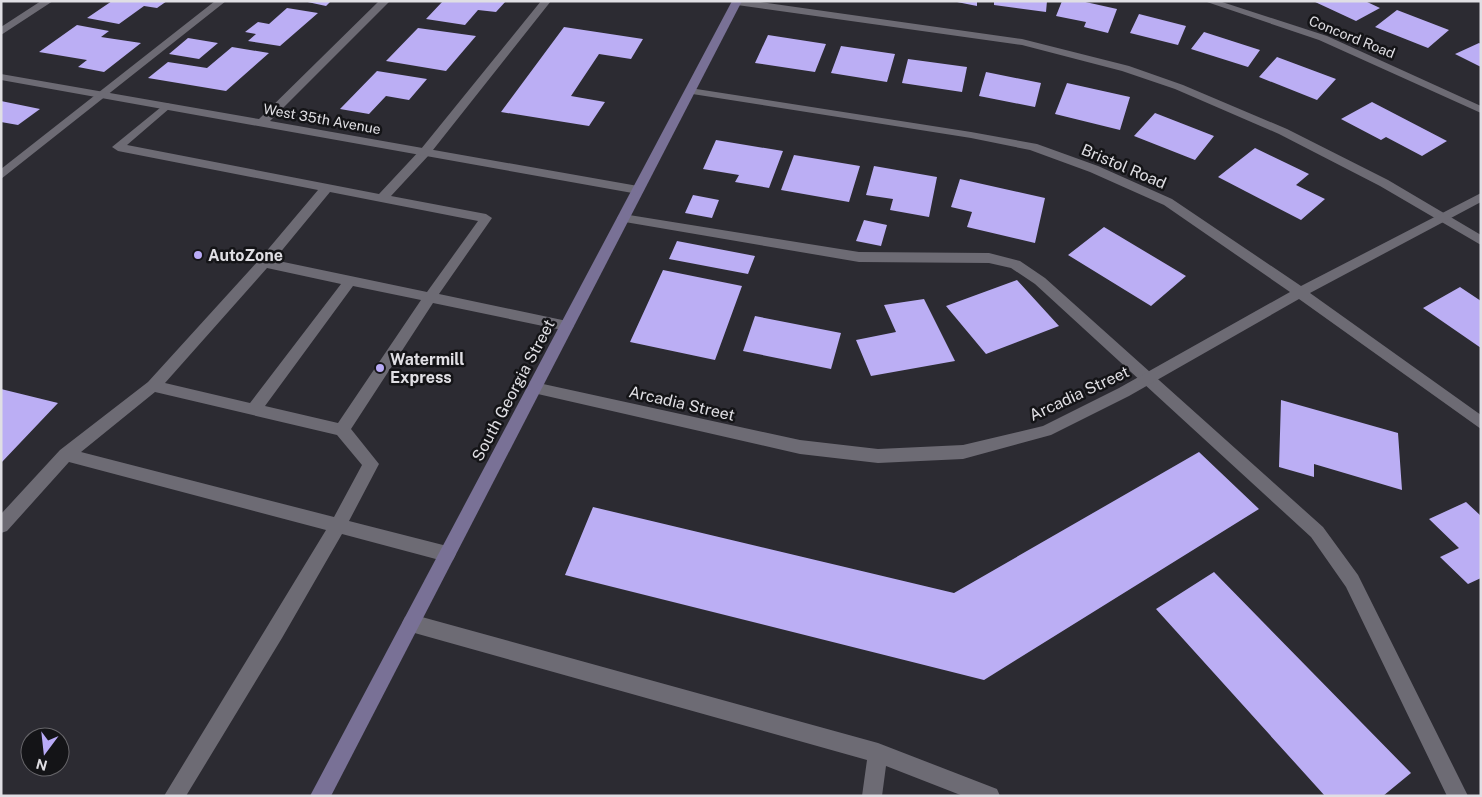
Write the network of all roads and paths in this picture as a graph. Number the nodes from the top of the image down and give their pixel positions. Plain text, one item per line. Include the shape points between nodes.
1 (48, 1) edge
2 (221, 1) edge
3 (385, 1) edge
4 (546, 1) edge
5 (737, 1) edge
6 (1209, 1) edge
7 (1, 32) edge
8 (1, 77) edge
9 (690, 91) junction
10 (102, 95) junction
11 (166, 106) junction
12 (1481, 110) edge
13 (262, 123) junction
14 (425, 152) junction
15 (1, 175) edge
16 (327, 188) junction
17 (638, 190) junction
18 (1481, 197) edge
19 (382, 198) junction
20 (1442, 217) junction
21 (623, 218) junction
22 (1481, 241) edge
23 (264, 263) junction
24 (351, 280) junction
25 (1300, 292) junction
26 (431, 296) junction
27 (567, 326) junction
28 (1149, 378) junction
29 (153, 386) junction
30 (534, 388) junction
31 (254, 409) junction
32 (1481, 423) edge
33 (342, 430) junction
34 (66, 455) junction
35 (1, 526) edge
36 (339, 526) junction
37 (447, 554) junction
38 (411, 623) junction
39 (878, 753) junction
40 (174, 796) edge
41 (320, 796) edge
42 (872, 796) edge
43 (990, 796) edge
44 (1458, 796) edge

1 - 7 street
2 - 10 street
3 - 13 street
4 - 14 street
5 - 9 main road, South Georgia Street
5 - 20 street via 1070,52 1179,86 1289,133
6 - 12 street, Concord Road via 1323,38
8 - 10 street, West 35th Avenue
9 - 17 main road, South Georgia Street
9 - 25 street, Bristol Road via 1033,147 1094,169 1168,202
10 - 11 street, West 35th Avenue
10 - 15 street
11 - 13 street, West 35th Avenue
11 - 16 street via 118,147
13 - 14 street, West 35th Avenue
14 - 17 street, West 35th Avenue
14 - 19 street
16 - 19 street
16 - 23 street
17 - 21 main road, South Georgia Street
18 - 20 street, Arcadia Street
19 - 26 street via 486,218
20 - 22 street
20 - 25 street, Arcadia Street
21 - 27 main road, South Georgia Street
21 - 28 street via 859,257 989,258 1015,264 1040,281
23 - 24 street
23 - 29 street
24 - 26 street
24 - 31 street
25 - 28 street, Arcadia Street
25 - 32 street, Bristol Road
26 - 27 street
26 - 33 street
27 - 30 main road, South Georgia Street
28 - 30 street, Arcadia Street via 1046,431 963,452 878,456 800,447
28 - 44 street via 1317,532 1352,581
29 - 31 street
29 - 34 street
30 - 37 main road, South Georgia Street
31 - 33 street
33 - 36 street via 371,464
34 - 35 street
34 - 36 street
36 - 37 street
36 - 40 street
37 - 38 main road, South Georgia Street
38 - 39 street
38 - 41 main road, South Georgia Street
39 - 42 street
39 - 43 street

